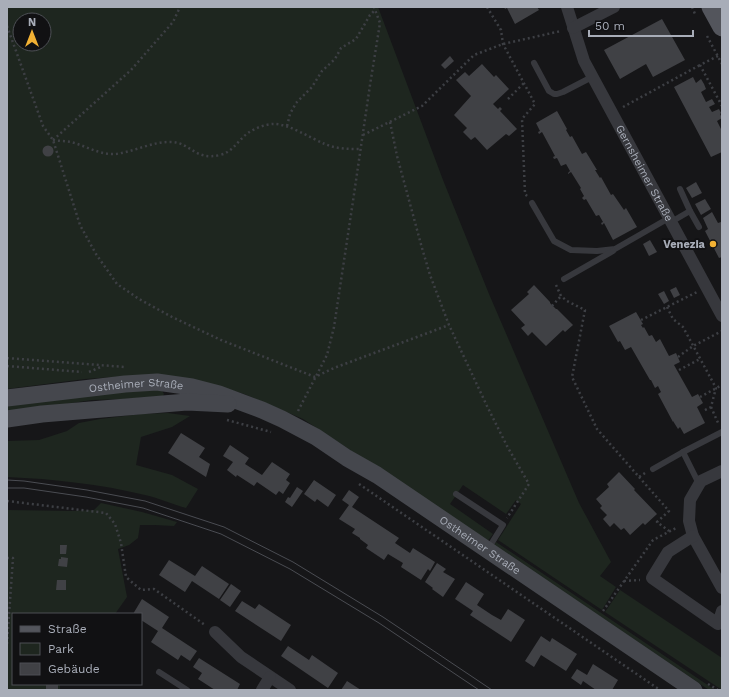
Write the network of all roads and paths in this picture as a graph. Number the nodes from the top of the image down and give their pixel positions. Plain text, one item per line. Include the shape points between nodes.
1 (180, 7) edge
2 (487, 7) edge
3 (567, 7) edge
4 (614, 7) edge
5 (711, 7) edge
6 (375, 8) edge
7 (7, 26) edge
8 (573, 28) junction
9 (722, 28) edge
10 (503, 44) junction
11 (718, 56) dead end
12 (534, 63) dead end
13 (700, 65) junction
14 (592, 77) junction
15 (524, 83) junction
16 (508, 98) dead end
17 (722, 106) edge
18 (612, 113) junction
19 (390, 122) junction
20 (287, 126) junction
21 (363, 135) junction
22 (53, 140) junction
23 (361, 149) junction
24 (680, 189) dead end
25 (532, 203) joint
26 (690, 211) junction
27 (670, 220) junction
28 (699, 227) dead end
29 (615, 249) junction
30 (564, 279) dead end
31 (556, 284) dead end
32 (706, 287) junction
33 (561, 296) junction
34 (552, 306) dead end
35 (667, 307) junction
36 (722, 316) edge
37 (641, 320) dead end
38 (449, 325) junction
39 (722, 332) edge
40 (693, 346) junction
41 (678, 357) dead end
42 (7, 358) edge
43 (700, 359) junction
44 (7, 366) edge
45 (680, 370) dead end
46 (315, 377) junction
47 (162, 383) junction
48 (722, 385) edge
49 (716, 388) junction
50 (7, 398) edge
51 (700, 398) dead end
52 (162, 404) junction
53 (711, 407) junction
54 (262, 410) junction
55 (703, 411) dead end
56 (7, 419) edge
57 (290, 423) junction
58 (722, 432) edge
59 (683, 452) junction
60 (653, 468) joint
61 (722, 471) edge
62 (639, 477) junction
63 (358, 483) dead end
64 (699, 485) junction
65 (456, 494) dead end
66 (7, 501) edge
67 (689, 521) junction
68 (503, 525) junction
69 (669, 531) junction
70 (693, 536) junction
71 (488, 550) junction
72 (7, 558) edge
73 (652, 578) junction
74 (624, 581) junction
75 (722, 588) edge
76 (722, 611) edge
77 (602, 612) dead end
78 (720, 625) edge
79 (215, 632) joint
80 (7, 644) edge
81 (159, 672) dead end
82 (270, 676) junction
83 (187, 690) edge
84 (262, 690) edge
85 (290, 690) edge
86 (660, 690) edge
87 (694, 690) edge

1 - 22 path via 173,22 131,70
2 - 10 path via 501,30
3 - 8 street, Gernsheimer Straße
4 - 8 street
5 - 9 main road
6 - 20 path via 356,39 341,48 335,59 296,103
6 - 21 path via 380,23
7 - 22 path via 43,126
8 - 10 path
8 - 14 street, Gernsheimer Straße
10 - 15 path
10 - 19 path via 474,55 422,106
11 - 13 path
12 - 14 lane via 548,89 554,94 559,94
13 - 17 path
13 - 18 path
14 - 18 street, Gernsheimer Straße
15 - 16 path
15 - 25 path via 535,104 522,119 525,194
18 - 27 street, Gernsheimer Straße
19 - 21 path
19 - 38 path via 422,248
20 - 22 path via 274,124 260,127 248,133 230,151 210,157 172,142 161,142 114,154 71,142
20 - 23 path via 326,145
21 - 23 path
22 - 46 path via 80,225 117,284 138,299 172,317 221,340
23 - 46 path via 334,327 327,356
24 - 26 lane
25 - 29 lane via 554,241 571,250
26 - 27 lane
26 - 28 lane
27 - 29 lane
27 - 32 street, Gernsheimer Straße
29 - 30 lane
31 - 33 path
32 - 35 path
32 - 36 street, Gernsheimer Straße
33 - 34 path
33 - 62 path via 585,310 572,377 597,429
35 - 37 path
35 - 40 path via 673,319 683,327
38 - 46 path
38 - 68 path via 507,446 529,484
39 - 40 path
40 - 41 path
40 - 43 path
42 - 44 path via 103,366 87,373
43 - 45 path
43 - 49 path
46 - 57 path
47 - 50 main road, Ostheimer Straße via 125,384
47 - 52 main road via 166,390 166,399
47 - 54 main road, Ostheimer Straße via 219,394
48 - 49 path
49 - 51 path
49 - 53 path
52 - 54 main road, Ostheimer Straße via 224,403
52 - 56 main road, Ostheimer Straße
53 - 55 path
53 - 58 path
54 - 57 main road, Ostheimer Straße
57 - 71 main road, Ostheimer Straße via 377,475
58 - 59 lane
59 - 60 lane
59 - 64 lane
60 - 62 path
61 - 64 street via 701,481
62 - 69 path via 669,511 657,522
63 - 86 path
64 - 67 street via 690,500
65 - 68 lane
66 - 79 path via 106,513 115,524 122,543 126,577 141,590 154,589
67 - 69 path
67 - 70 street
68 - 71 lane
69 - 74 path via 653,540
70 - 73 street via 668,552
70 - 75 street
71 - 87 main road, Ostheimer Straße
72 - 80 path via 13,558
73 - 74 path
73 - 78 street
74 - 77 path
76 - 78 street
79 - 82 street via 241,657
81 - 83 lane
82 - 84 street
82 - 85 street

